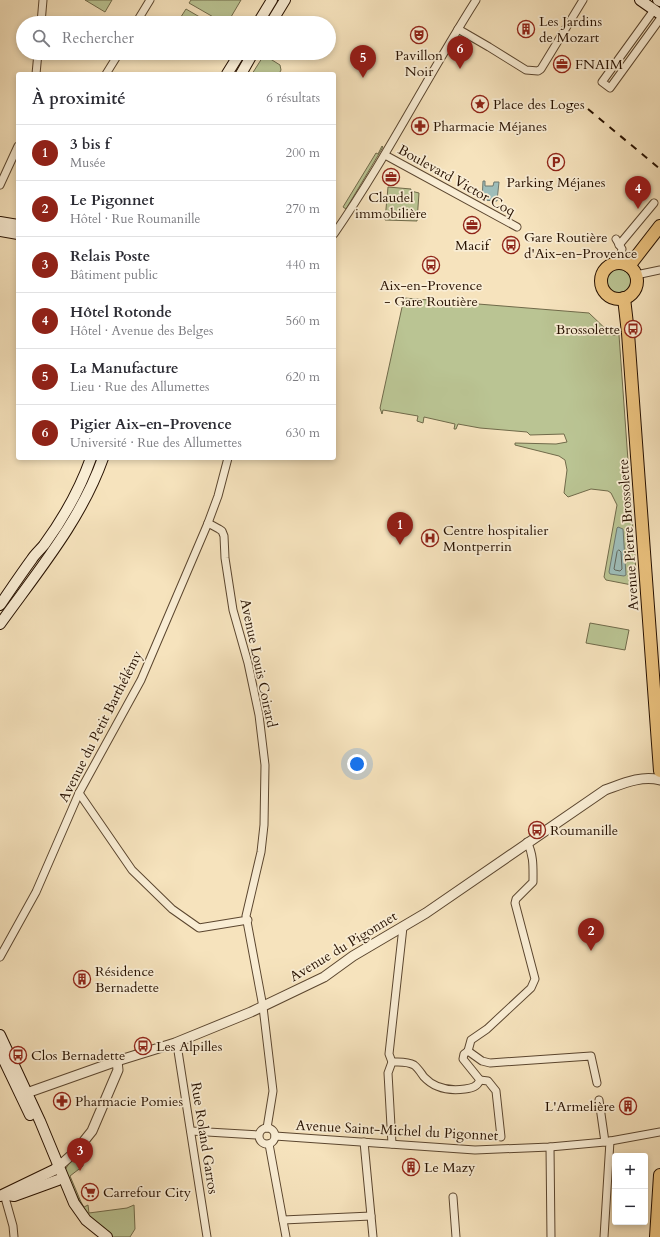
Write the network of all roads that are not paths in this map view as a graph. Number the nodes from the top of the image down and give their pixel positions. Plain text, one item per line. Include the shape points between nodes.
1 (44, 0) edge
2 (150, 0) edge
3 (272, 0) edge
4 (285, 0) edge
5 (476, 0) edge
6 (583, 0) edge
7 (640, 0) edge
8 (658, 14) edge
9 (42, 16) edge
10 (140, 16) edge
11 (262, 16) edge
12 (275, 16) edge
13 (458, 29) junction
14 (37, 60) edge
15 (115, 60) edge
16 (236, 60) edge
17 (249, 60) edge
18 (36, 72) edge
19 (107, 72) edge
20 (228, 72) edge
21 (242, 72) edge
22 (16, 150) edge
23 (385, 155) junction
24 (12, 158) junction
25 (0, 174) edge
26 (0, 185) edge
27 (654, 203) dead end
28 (0, 222) edge
29 (16, 225) edge
30 (660, 226) edge
31 (517, 227) dead end
32 (0, 231) edge
33 (336, 231) edge
34 (16, 234) edge
35 (628, 268) junction
36 (660, 270) edge
37 (624, 298) junction
38 (90, 460) edge
39 (102, 460) edge
40 (105, 460) edge
41 (227, 460) edge
42 (96, 476) junction
43 (208, 523) junction
44 (0, 604) edge
45 (0, 624) edge
46 (660, 771) edge
47 (660, 780) edge
48 (79, 793) junction
49 (527, 842) junction
50 (248, 920) junction
51 (403, 927) junction
52 (0, 957) edge
53 (263, 1007) junction
54 (0, 1035) edge
55 (175, 1043) junction
56 (468, 1051) junction
57 (0, 1052) edge
58 (117, 1061) junction
59 (392, 1062) junction
60 (480, 1080) junction
61 (597, 1083) dead end
62 (24, 1093) junction
63 (599, 1100) dead end
64 (267, 1128) junction
65 (191, 1131) junction
66 (660, 1132) edge
67 (258, 1136) junction
68 (275, 1136) junction
69 (501, 1137) dead end
70 (607, 1141) junction
71 (364, 1142) junction
72 (269, 1144) junction
73 (392, 1144) junction
74 (550, 1147) junction
75 (56, 1168) junction
76 (660, 1183) edge
77 (60, 1185) junction
78 (2, 1195) edge
79 (453, 1197) dead end
80 (371, 1216) junction
81 (10, 1218) junction
82 (283, 1220) junction
83 (10, 1237) edge
84 (14, 1237) edge
85 (96, 1237) edge
86 (107, 1237) edge
87 (207, 1237) edge
88 (286, 1237) edge
89 (373, 1237) edge
90 (456, 1237) edge
91 (551, 1237) edge
92 (604, 1237) edge
93 (656, 1237) edge

1 - 9 street
2 - 10 street
3 - 11 main road
4 - 12 main road
5 - 13 street
6 - 13 street via 541,69 526,70
7 - 8 main road
8 - 8 street via 610,88 602,82
13 - 23 street
14 - 18 street
15 - 19 street
16 - 20 main road
17 - 21 main road
22 - 24 street
23 - 31 street, Boulevard Victor Coq
23 - 33 street
24 - 25 street
24 - 26 street
27 - 35 street via 618,242
28 - 29 main road
30 - 35 main road
32 - 34 main road
35 - 36 street
35 - 37 main road via 637,280 634,291
35 - 37 main road via 612,264 603,274 601,281 608,295 613,298
37 - 46 main road, Avenue Pierre Brossolette
38 - 44 main road via 61,519
39 - 42 main road
40 - 42 street
41 - 43 street, Avenue du Petit Barthélémy
42 - 45 main road via 77,515
43 - 48 street, Avenue du Petit Barthélémy via 141,680
43 - 50 street, Avenue Louis Coirard via 222,531 224,536 233,610 259,715 265,765 264,825 261,852 246,916
47 - 49 street, Avenue du Pigonnet via 638,780 605,790
48 - 50 street via 132,870 172,909 199,928
48 - 52 street, Avenue du Petit Barthélémy via 36,892
49 - 51 street, Avenue du Pigonnet
49 - 56 street via 532,850 534,863 533,882 515,903 535,979 531,988 488,1028 471,1040
50 - 53 street, Avenue Louis Coirard
51 - 53 street, Avenue du Pigonnet via 353,956 324,977
51 - 59 street via 389,1054
53 - 55 street, Avenue du Pigonnet
53 - 64 street, Avenue Louis Coirard via 273,1091
54 - 62 main road
55 - 58 street, Avenue du Pigonnet
55 - 65 street, Rue Roland Garros
56 - 60 street via 463,1059
56 - 61 street via 490,1063 591,1056
57 - 62 main road
58 - 62 street, Avenue du Pigonnet
58 - 75 street via 118,1070 92,1130 76,1150
59 - 60 street via 415,1066 426,1079 440,1088 473,1088
59 - 73 street via 388,1074
60 - 69 street via 488,1082 496,1091
62 - 75 main road
63 - 70 street
64 - 67 street via 261,1130
64 - 68 street via 271,1129
65 - 67 street
65 - 87 street, Rue Roland Garros
66 - 70 street, Avenue Saint-Michel du Pigonnet
67 - 72 street via 262,1143
68 - 71 street, Avenue Saint-Michel du Pigonnet
68 - 72 street via 274,1141
70 - 74 street, Avenue Saint-Michel du Pigonnet
70 - 92 street
71 - 73 street, Avenue Saint-Michel du Pigonnet
71 - 80 street
72 - 82 street
73 - 74 street, Avenue Saint-Michel du Pigonnet via 475,1150
74 - 91 street
75 - 77 main road
75 - 78 main road
75 - 86 main road via 74,1204 86,1220
76 - 93 main road
77 - 78 main road via 34,1189 14,1196
77 - 85 main road via 68,1205 81,1224
78 - 81 street via 7,1203
79 - 90 street
80 - 82 street
80 - 89 street
81 - 83 street
81 - 84 street
82 - 88 street

